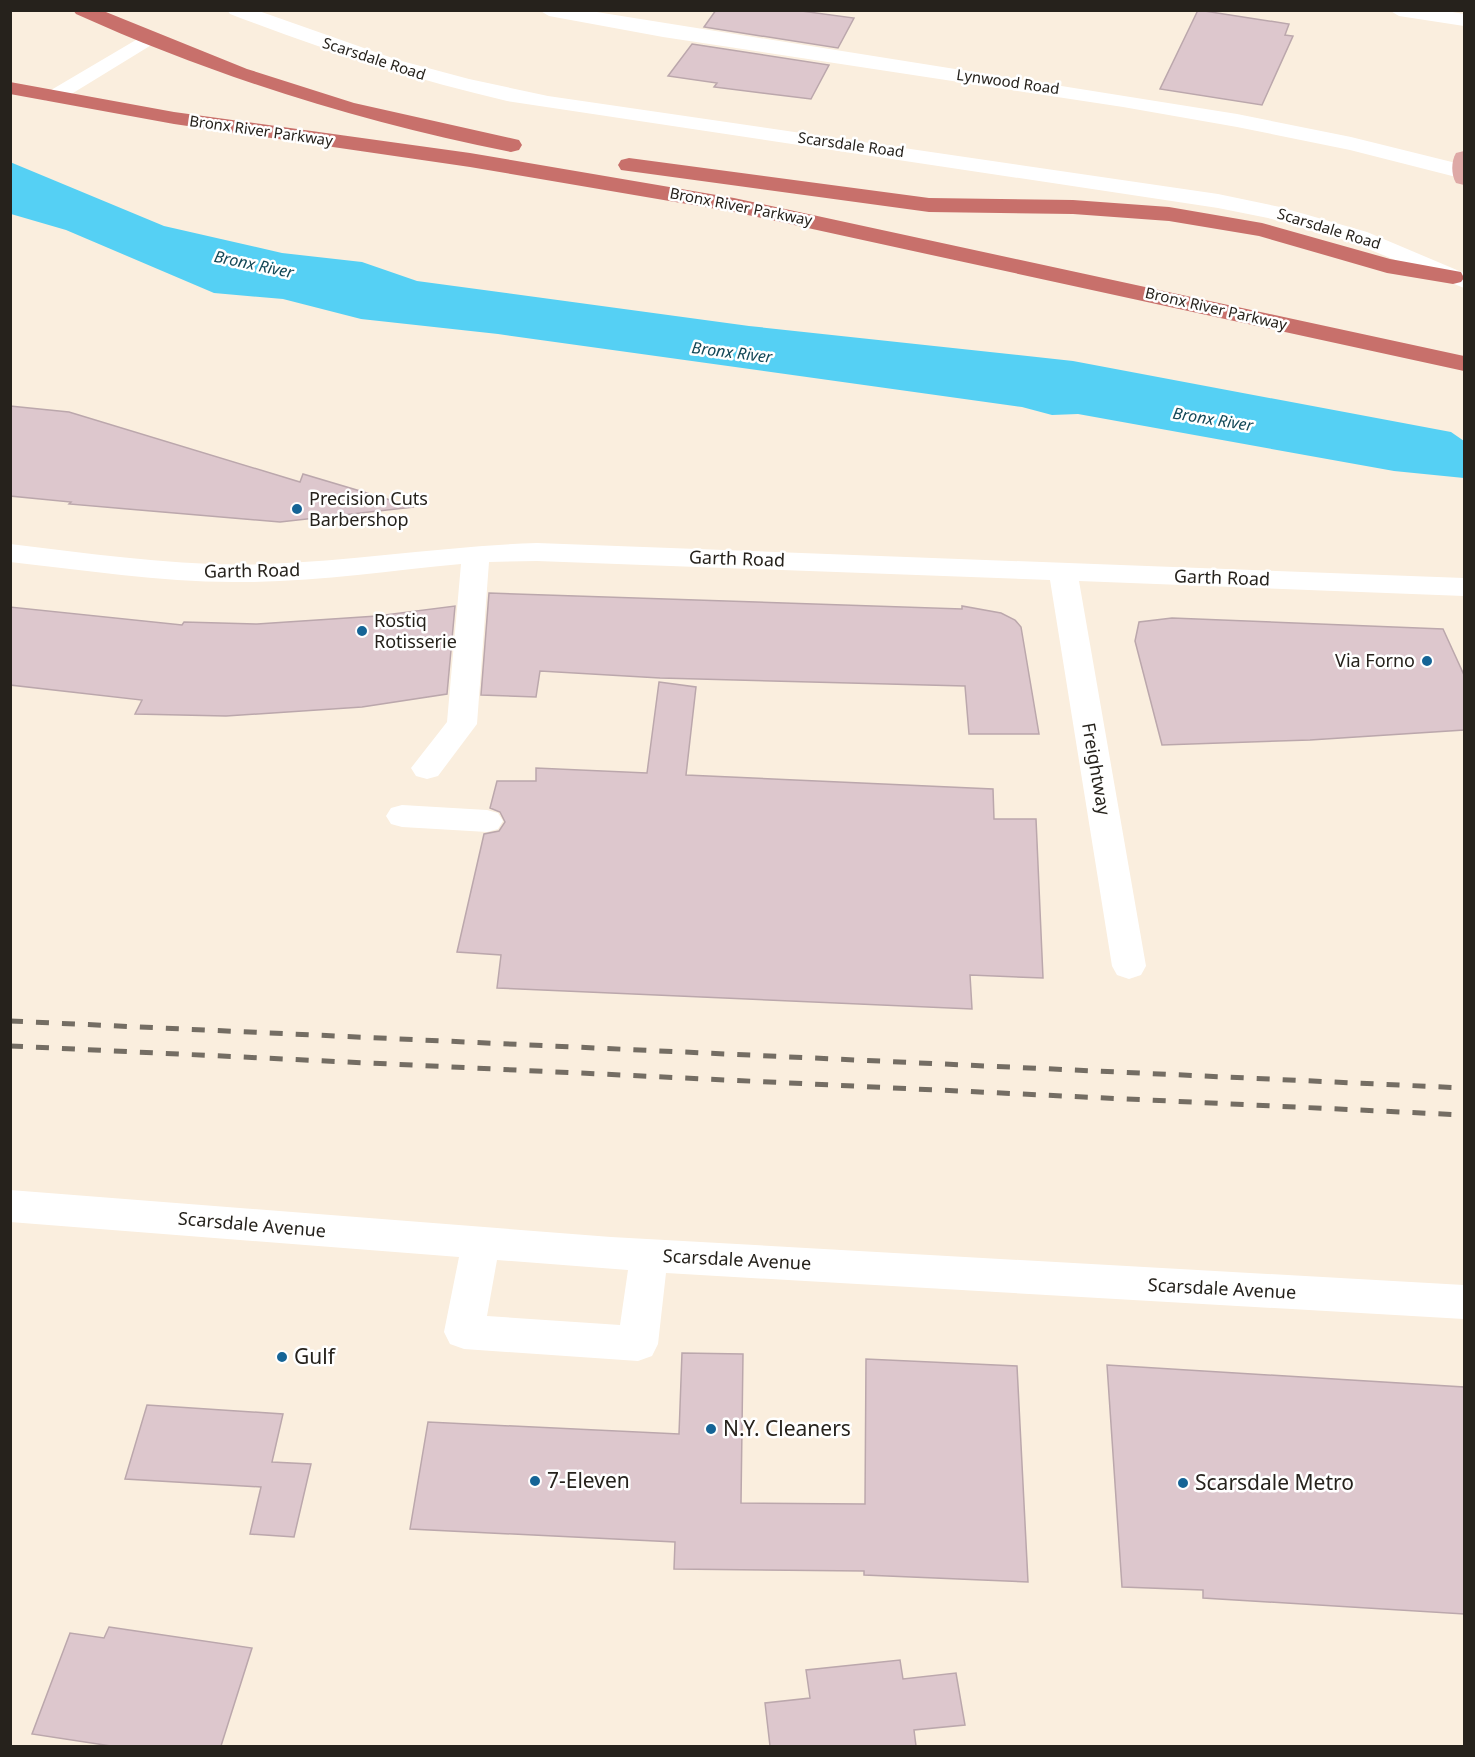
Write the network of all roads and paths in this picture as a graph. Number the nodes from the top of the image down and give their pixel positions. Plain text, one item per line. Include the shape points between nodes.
1 (83, 10) edge
2 (237, 10) edge
3 (549, 10) edge
4 (1400, 10) edge
5 (1464, 20) edge
6 (146, 40) junction
7 (10, 88) edge
8 (54, 96) junction
9 (619, 164) junction
10 (1464, 170) edge
11 (938, 226) dead end
12 (1459, 279) edge
13 (1247, 294) dead end
14 (1464, 344) edge
15 (1464, 364) edge
16 (10, 553) edge
17 (476, 553) junction
18 (1063, 572) junction
19 (1464, 587) edge
20 (427, 768) dead end
21 (402, 816) dead end
22 (487, 820) dead end
23 (1129, 966) dead end
24 (10, 1206) edge
25 (481, 1243) junction
26 (649, 1255) junction
27 (1464, 1302) edge

1 - 6 highway, Bronx River Parkway
2 - 12 street, Scarsdale Road via 391,66 475,88 548,102 1063,176 1272,212 1359,237
3 - 10 street, Lynwood Road via 743,45 1215,114
4 - 5 street
6 - 8 street
6 - 9 highway, Bronx River Parkway via 239,75 345,108 442,131
7 - 8 highway, Bronx River Parkway
8 - 15 highway, Bronx River Parkway via 735,205
9 - 11 highway, Bronx River Parkway
9 - 12 highway via 929,205 1073,207 1169,214 1252,228 1387,266
13 - 14 highway, Bronx River Parkway
16 - 17 street, Garth Road via 200,572 263,573
17 - 18 street, Garth Road via 580,552
17 - 20 street via 462,724
18 - 19 street, Garth Road
18 - 23 street, Freightway
21 - 22 street
24 - 25 street, Scarsdale Avenue
25 - 26 street, Scarsdale Avenue
25 - 26 street via 464,1332 638,1344
26 - 27 street, Scarsdale Avenue

